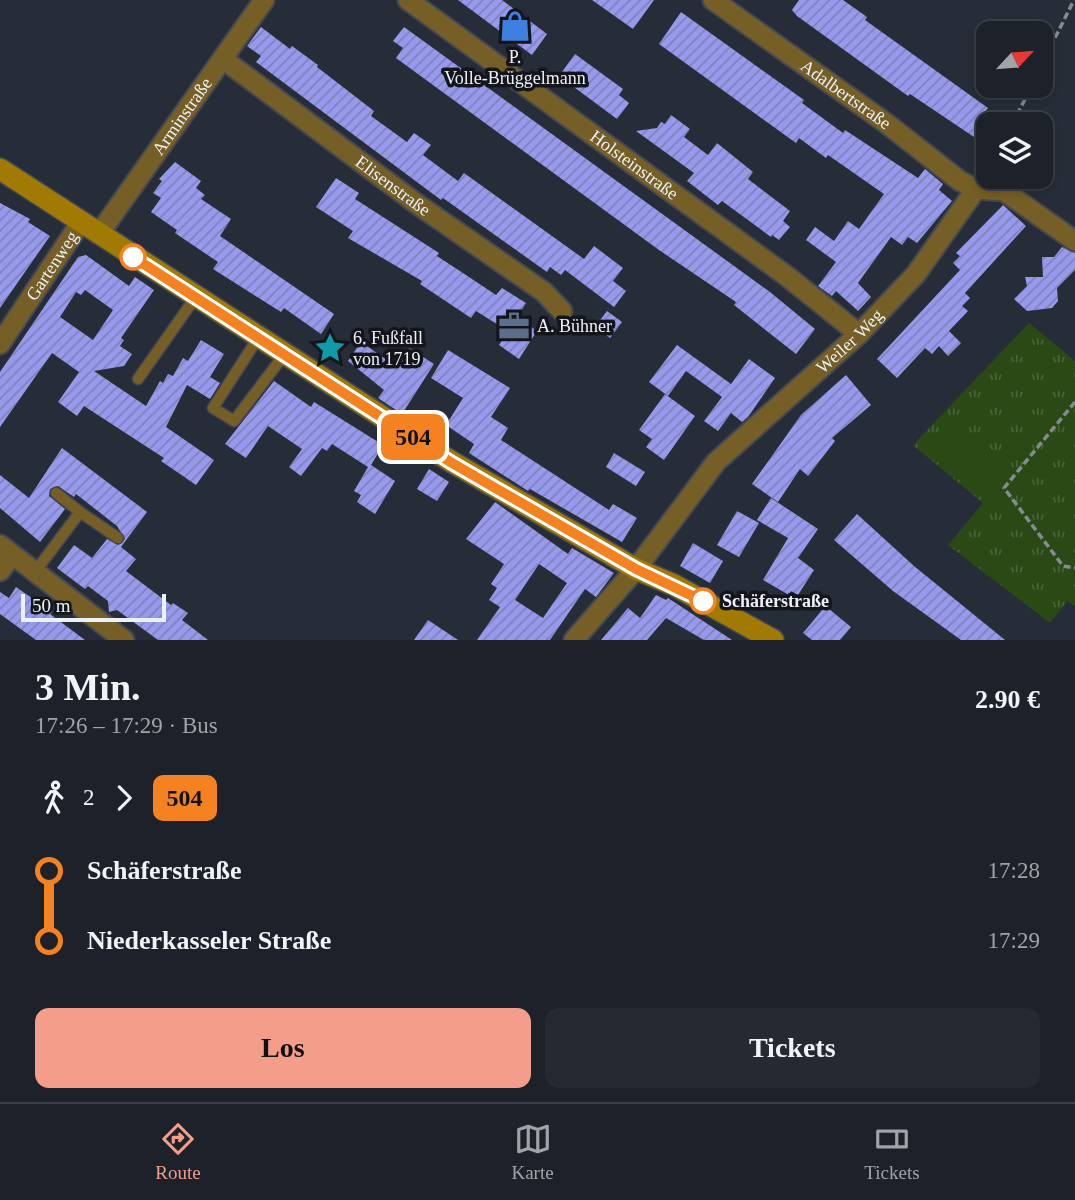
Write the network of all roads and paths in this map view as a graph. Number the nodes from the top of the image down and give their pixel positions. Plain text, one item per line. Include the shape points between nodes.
1 (264, 0) edge
2 (408, 0) edge
3 (713, 0) edge
4 (1074, 0) edge
5 (1054, 40) edge
6 (223, 58) junction
7 (0, 169) edge
8 (976, 189) junction
9 (90, 228) junction
10 (1075, 241) edge
11 (195, 298) junction
12 (562, 312) dead end
13 (859, 334) junction
14 (258, 338) junction
15 (0, 344) edge
16 (284, 355) junction
17 (138, 379) dead end
18 (1075, 402) edge
19 (56, 493) dead end
20 (80, 512) junction
21 (118, 538) dead end
22 (6, 550) edge
23 (1075, 568) edge
24 (636, 569) junction
25 (0, 571) edge
26 (35, 572) junction
27 (124, 640) edge
28 (574, 640) edge
29 (773, 640) edge

1 - 6 street, Arminstraße
2 - 13 street, Holsteinstraße via 788,277
3 - 8 street, Adalbertstraße
4 - 5 path
6 - 9 street, Arminstraße
6 - 12 street, Elisenstraße via 417,204 544,292
7 - 9 street
8 - 10 street via 1004,191
8 - 13 street, Weiler Weg via 916,274
9 - 11 street
9 - 15 street, Gartenweg
11 - 14 street
11 - 17 lane
13 - 24 street, Weiler Weg via 716,461
14 - 16 street
14 - 16 lane via 213,408 234,421
16 - 24 street via 452,463
18 - 23 path via 1004,488 1063,566
19 - 20 lane
20 - 21 lane
20 - 26 lane
22 - 25 street
22 - 26 street
24 - 28 street, Weiler Weg
24 - 29 street
26 - 27 street

